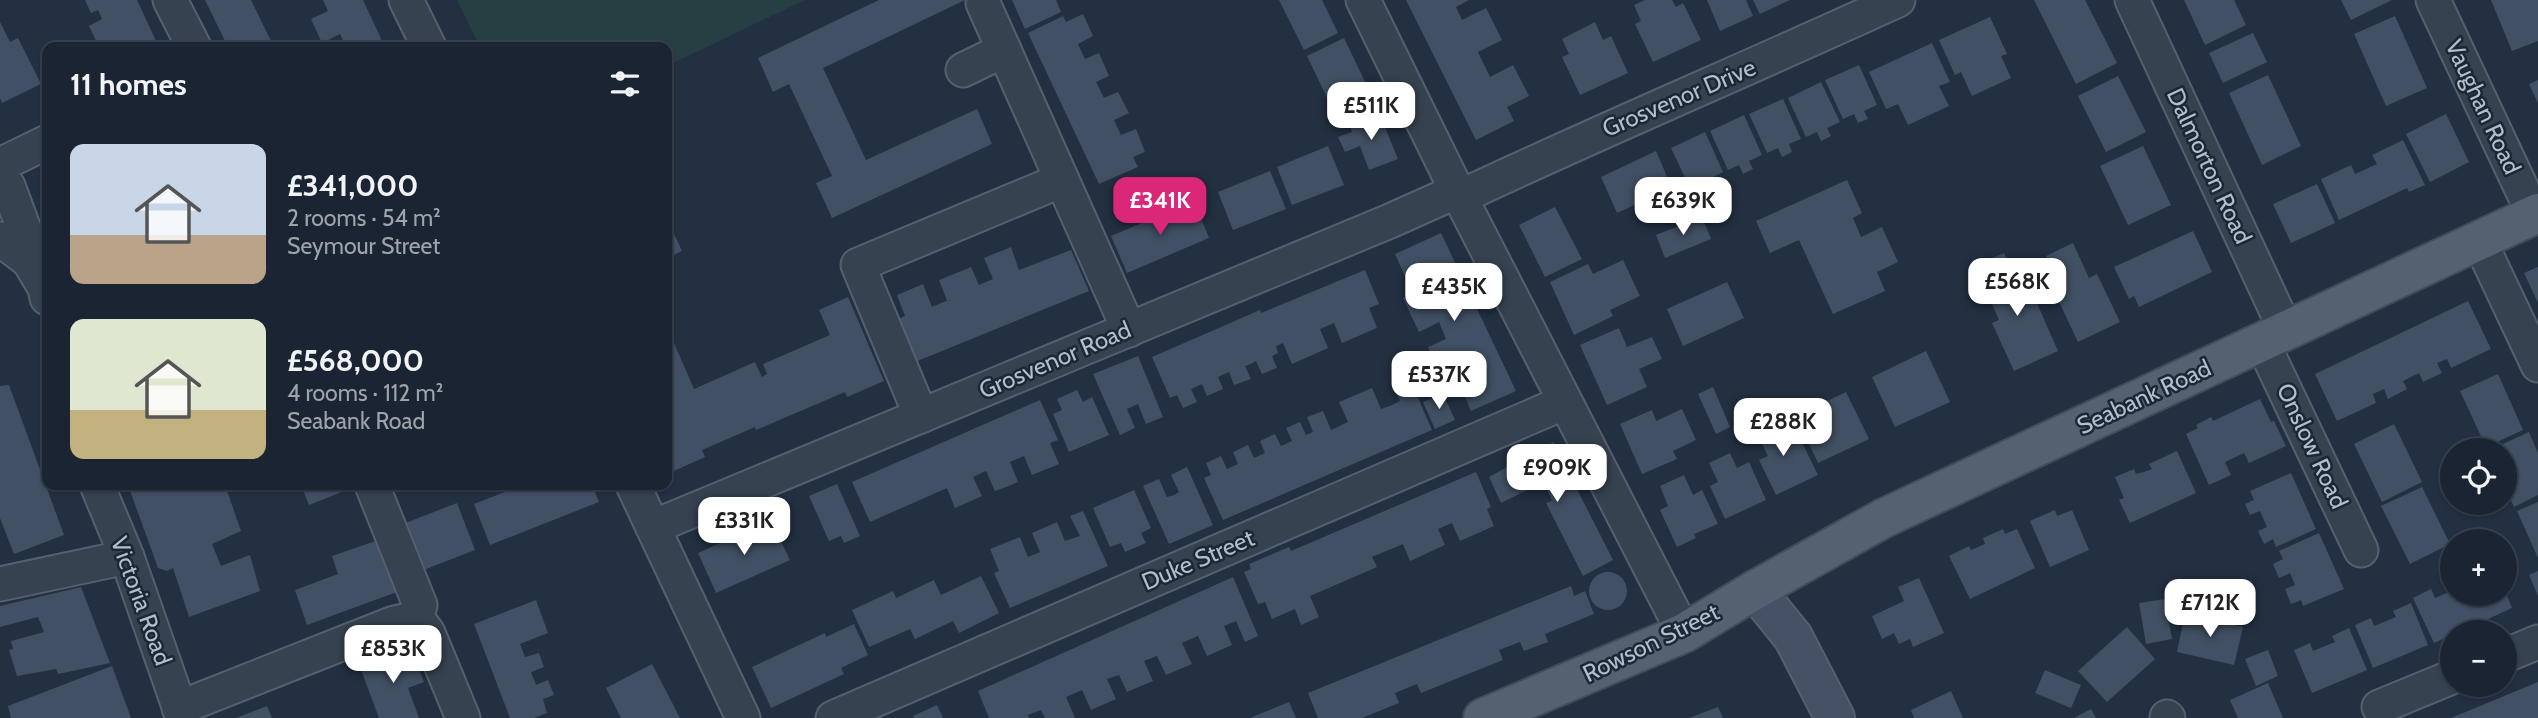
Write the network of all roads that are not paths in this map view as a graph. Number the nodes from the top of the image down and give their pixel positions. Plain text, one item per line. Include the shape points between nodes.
1 (170, 0) edge
2 (406, 0) edge
3 (1363, 0) edge
4 (1898, 0) edge
5 (2132, 0) edge
6 (2432, 0) edge
7 (983, 3) dead end
8 (191, 42) edge
9 (427, 42) edge
10 (1004, 50) junction
11 (963, 70) dead end
12 (42, 146) edge
13 (2, 178) edge
14 (1062, 180) junction
15 (1458, 194) junction
16 (2536, 214) edge
17 (0, 239) edge
18 (2479, 240) junction
19 (29, 261) junction
20 (42, 283) edge
21 (1129, 330) junction
22 (2274, 337) junction
23 (2538, 365) edge
24 (1565, 402) junction
25 (921, 416) junction
26 (99, 490) edge
27 (375, 490) edge
28 (635, 490) edge
29 (653, 527) junction
30 (2361, 550) dead end
31 (127, 557) junction
32 (0, 584) edge
33 (1755, 590) junction
34 (417, 618) junction
35 (1684, 633) junction
36 (2538, 642) edge
37 (2517, 651) edge
38 (2440, 682) edge
39 (2379, 707) dead end
40 (181, 713) edge
41 (463, 718) edge
42 (743, 718) edge
43 (832, 718) edge
44 (1483, 718) edge
45 (1835, 718) edge

1 - 8 street
2 - 9 street
3 - 15 street
4 - 15 street, Grosvenor Drive
5 - 22 street, Dalmorton Road
6 - 16 street, Vaughan Road
7 - 10 street
10 - 11 street
10 - 14 street
12 - 13 street
13 - 19 street via 25,232
14 - 21 street
14 - 25 street via 858,265
15 - 21 street, Grosvenor Road
15 - 24 street
16 - 18 main road, Seabank Road
17 - 19 street
18 - 22 main road, Seabank Road
18 - 23 street
19 - 20 street
21 - 25 street, Grosvenor Road
22 - 30 street, Onslow Road
22 - 33 main road, Seabank Road via 1884,518
24 - 35 street
24 - 43 street, Duke Street
25 - 29 street, Grosvenor Road
26 - 31 street, Victoria Road
27 - 34 street via 420,605
28 - 29 street
29 - 42 street
31 - 32 street
31 - 40 street, Victoria Road
33 - 35 main road, Rowson Street
33 - 45 main road via 1793,637
34 - 40 street via 394,623
34 - 41 street via 428,633
35 - 44 main road, Rowson Street
36 - 37 street
38 - 39 street

